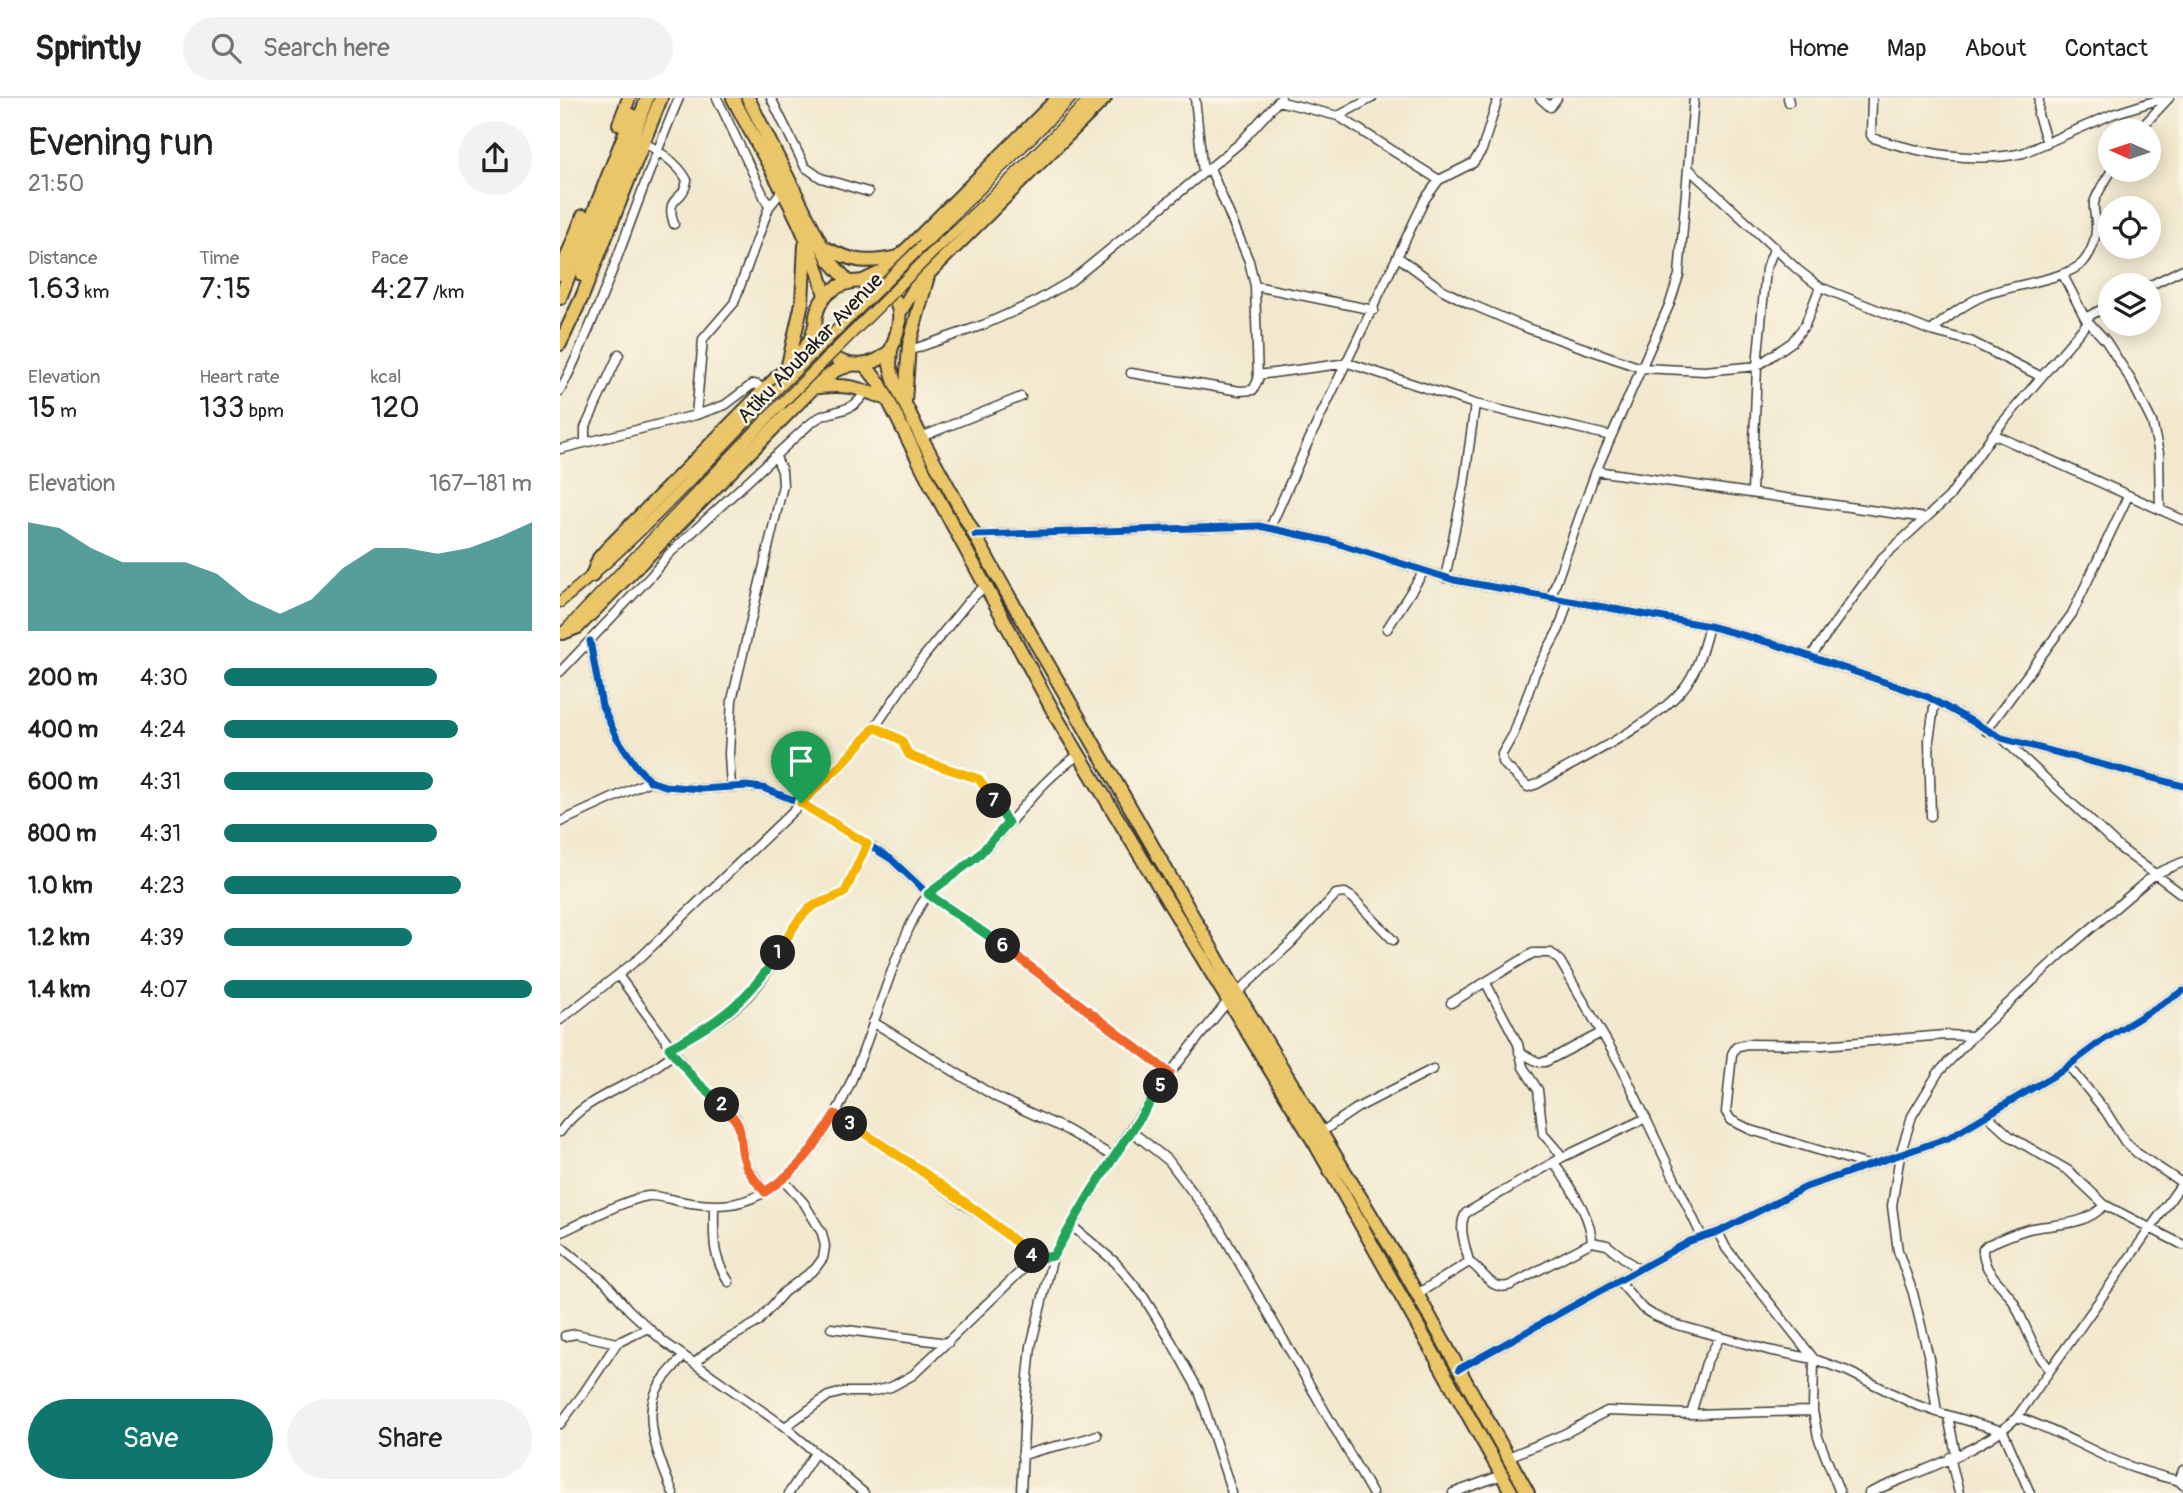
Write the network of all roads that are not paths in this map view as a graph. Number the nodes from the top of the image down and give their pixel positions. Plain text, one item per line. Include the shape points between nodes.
1 (629, 98) edge
2 (638, 98) edge
3 (647, 98) edge
4 (661, 98) edge
5 (680, 98) edge
6 (717, 98) edge
7 (733, 98) edge
8 (771, 98) edge
9 (1058, 98) edge
10 (1071, 98) edge
11 (1091, 98) edge
12 (1105, 98) edge
13 (1195, 98) edge
14 (1372, 98) edge
15 (1498, 98) edge
16 (1540, 98) edge
17 (1557, 98) edge
18 (1694, 98) edge
19 (1872, 98) edge
20 (2039, 98) edge
21 (2167, 98) edge
22 (1280, 100) edge
23 (751, 102) edge
24 (636, 115) junction
25 (1338, 117) junction
26 (2149, 119) edge
27 (643, 142) junction
28 (2047, 143) junction
29 (657, 150) junction
30 (805, 167) junction
31 (1689, 169) junction
32 (1206, 170) junction
33 (787, 175) junction
34 (1439, 180) junction
35 (2105, 182) edge
36 (781, 192) junction
37 (868, 192) dead end
38 (769, 207) junction
39 (674, 224) dead end
40 (607, 232) junction
41 (624, 238) junction
42 (804, 238) junction
43 (823, 247) junction
44 (1775, 247) junction
45 (898, 257) junction
46 (1398, 257) junction
47 (2183, 269) edge
48 (561, 270) edge
49 (929, 273) junction
50 (2063, 275) junction
51 (865, 280) junction
52 (2161, 280) edge
53 (848, 281) junction
54 (1255, 286) junction
55 (1820, 286) junction
56 (825, 296) junction
57 (560, 299) edge
58 (1374, 310) junction
59 (2098, 313) edge
60 (900, 314) junction
61 (2087, 320) junction
62 (816, 322) junction
63 (1931, 331) junction
64 (560, 333) edge
65 (560, 344) edge
66 (891, 350) junction
67 (908, 351) junction
68 (619, 354) dead end
69 (1348, 363) junction
70 (858, 365) junction
71 (1757, 366) junction
72 (787, 368) junction
73 (1641, 368) junction
74 (1131, 373) dead end
75 (1258, 375) junction
76 (2040, 376) junction
77 (812, 388) junction
78 (560, 391) edge
79 (866, 391) junction
80 (768, 393) junction
81 (1021, 397) dead end
82 (887, 398) junction
83 (905, 402) junction
84 (1475, 404) junction
85 (696, 415) junction
86 (1993, 434) junction
87 (1611, 436) junction
88 (921, 438) junction
89 (585, 442) junction
90 (560, 449) edge
91 (776, 457) junction
92 (1595, 471) junction
93 (1752, 493) junction
94 (2128, 496) junction
95 (2160, 510) junction
96 (1926, 518) junction
97 (2183, 520) edge
98 (1270, 528) junction
99 (975, 535) junction
100 (1424, 571) junction
101 (592, 576) joint
102 (1445, 578) junction
103 (985, 586) junction
104 (1551, 597) junction
105 (1568, 600) junction
106 (560, 602) edge
107 (1709, 626) junction
108 (1387, 629) dead end
109 (561, 634) edge
110 (590, 641) junction
111 (1811, 656) junction
112 (560, 672) edge
113 (1935, 701) junction
114 (875, 727) junction
115 (1986, 731) junction
116 (2002, 738) junction
117 (1079, 755) junction
118 (650, 781) junction
119 (2183, 786) edge
120 (731, 787) junction
121 (801, 803) junction
122 (1931, 816) dead end
123 (560, 822) edge
124 (1008, 823) junction
125 (867, 844) junction
126 (2183, 862) edge
127 (2155, 874) junction
128 (928, 894) junction
129 (2183, 895) edge
130 (1394, 940) dead end
131 (618, 975) junction
132 (1486, 983) junction
133 (2183, 991) edge
134 (1233, 997) junction
135 (1451, 1003) dead end
136 (562, 1015) edge
137 (873, 1022) junction
138 (1601, 1033) junction
139 (1973, 1036) junction
140 (672, 1051) junction
141 (1520, 1052) junction
142 (2069, 1066) junction
143 (1433, 1069) dead end
144 (1170, 1073) junction
145 (835, 1114) junction
146 (1988, 1116) junction
147 (1646, 1118) junction
148 (1130, 1130) junction
149 (560, 1132) edge
150 (1316, 1136) junction
151 (1900, 1155) junction
152 (1114, 1157) junction
153 (1563, 1157) junction
154 (1554, 1162) junction
155 (1869, 1166) junction
156 (783, 1180) junction
157 (2183, 1182) edge
158 (765, 1192) junction
159 (2105, 1205) junction
160 (714, 1206) junction
161 (1072, 1226) junction
162 (2149, 1229) junction
163 (1717, 1232) junction
164 (560, 1233) edge
165 (1702, 1237) junction
166 (1592, 1242) junction
167 (2183, 1245) edge
168 (560, 1246) edge
169 (1053, 1256) junction
170 (1036, 1259) junction
171 (1469, 1262) junction
172 (1638, 1269) junction
173 (1618, 1280) junction
174 (729, 1282) dead end
175 (1417, 1294) junction
176 (648, 1328) junction
177 (831, 1328) dead end
178 (565, 1336) dead end
179 (1720, 1337) junction
180 (617, 1343) junction
181 (948, 1343) junction
182 (684, 1356) junction
183 (1814, 1359) junction
184 (695, 1363) junction
185 (1459, 1369) junction
186 (2050, 1370) junction
187 (1813, 1411) junction
188 (1937, 1412) junction
189 (1691, 1414) junction
190 (1948, 1416) junction
191 (2017, 1416) junction
192 (560, 1424) edge
193 (785, 1427) junction
194 (2003, 1431) junction
195 (1097, 1435) dead end
196 (815, 1453) junction
197 (1022, 1455) junction
198 (1953, 1456) junction
199 (1508, 1457) junction
200 (2183, 1470) edge
201 (1502, 1475) junction
202 (2181, 1483) edge
203 (673, 1493) edge
204 (789, 1493) edge
205 (864, 1493) edge
206 (1021, 1493) edge
207 (1233, 1493) edge
208 (1372, 1493) edge
209 (1453, 1493) edge
210 (1512, 1493) edge
211 (1528, 1493) edge
212 (1840, 1493) edge
213 (1868, 1493) edge
214 (1959, 1493) edge
215 (2030, 1493) edge

1 - 48 highway
2 - 24 highway
3 - 24 highway
4 - 27 highway
5 - 29 street
6 - 38 street
7 - 36 highway
8 - 30 street
9 - 45 highway
10 - 80 main road, Atiku Abubakar Avenue, bridge
11 - 109 main road, Atiku Abubakar Avenue, bridge via 781,404
12 - 49 highway
13 - 32 street
14 - 25 street
15 - 34 street via 1482,150 1473,163
16 - 17 street via 1550,107
18 - 31 street
19 - 28 street via 1873,138 1915,151 1959,157 2010,156
20 - 28 street via 2038,115
21 - 26 street
21 - 28 street via 2113,114
22 - 25 street
22 - 32 street via 1240,143
23 - 33 highway
24 - 57 highway
24 - 64 highway
25 - 34 street
27 - 29 street
27 - 40 highway
29 - 39 street via 687,180 670,205
29 - 41 street
30 - 33 street
30 - 37 street via 821,178
31 - 44 street
31 - 73 street via 1679,275
32 - 54 street via 1249,261
32 - 67 street via 1071,282 983,325
33 - 43 highway
34 - 46 street
35 - 50 street via 2094,202 2094,244 2085,261
36 - 38 street
36 - 42 highway
38 - 85 street via 737,295 703,339
40 - 41 street
40 - 65 highway
41 - 78 street
42 - 56 highway
42 - 72 highway via 802,303
43 - 45 highway via 861,262
43 - 53 highway
44 - 55 street
44 - 71 street via 1766,269
45 - 51 highway
46 - 58 street
46 - 73 street via 1468,303
47 - 52 street
49 - 60 highway via 908,295
49 - 67 highway
50 - 61 street
50 - 63 street via 1982,296
51 - 53 highway
51 - 60 highway via 890,294
53 - 56 highway
54 - 58 street
54 - 75 street
55 - 63 street
55 - 71 street via 1805,325 1792,342
56 - 62 highway
58 - 69 street
59 - 61 street
60 - 66 highway
61 - 76 street
61 - 95 street via 2131,380 2152,422 2159,453
62 - 70 highway via 825,349 835,359
62 - 72 highway via 807,346
63 - 76 street via 1970,341
66 - 70 highway
66 - 83 highway via 892,373
67 - 83 highway
68 - 89 street via 585,428
69 - 75 street
69 - 84 street
69 - 98 street
70 - 77 highway via 836,370
70 - 82 highway via 874,375
71 - 73 street via 1705,371
71 - 93 street
72 - 80 highway
73 - 87 street
74 - 75 street via 1240,391 1252,390
76 - 86 street
77 - 79 highway via 839,384
77 - 109 highway via 578,627
79 - 82 highway
79 - 91 street via 846,410 814,421
80 - 85 street via 750,385 724,405
80 - 101 highway via 606,551
81 - 88 street
82 - 103 highway
83 - 88 highway
84 - 87 street
84 - 102 street
85 - 89 street
86 - 94 street
86 - 96 street via 1949,497
87 - 92 street
88 - 99 highway
89 - 90 street
91 - 110 street via 669,554
91 - 120 street via 783,485 732,701
92 - 93 street
92 - 104 street
93 - 96 street
94 - 95 street
94 - 115 street via 2072,614
95 - 97 street
96 - 111 street via 1882,558
98 - 99 street via 1231,525
98 - 100 street
99 - 134 highway
100 - 102 street
100 - 108 street
101 - 106 main road
102 - 104 street
103 - 114 street via 921,660
103 - 117 highway
104 - 105 street
105 - 107 street
105 - 107 street via 1502,754 1502,762 1528,787 1668,704 1684,688 1702,655
107 - 111 street
110 - 112 street
110 - 118 street via 603,706 617,738
111 - 113 street
113 - 115 street
113 - 122 street via 1929,740
114 - 121 street
114 - 124 street via 901,740 909,755 979,779
115 - 116 street
116 - 119 street
116 - 127 street via 2120,848
117 - 124 street via 1037,790
117 - 134 highway
118 - 120 street via 701,789
118 - 123 street
120 - 121 street via 763,788
121 - 125 street
121 - 131 street
124 - 128 street via 977,857
125 - 128 street via 891,859
125 - 140 street via 845,892 804,913 762,979 743,1000
126 - 127 street
127 - 129 street
127 - 139 street
128 - 137 street
128 - 144 street
130 - 134 street via 1353,898 1336,894
131 - 136 street
131 - 140 street
132 - 135 street
132 - 138 street via 1533,953 1551,953
132 - 141 street
133 - 142 street
134 - 144 street
134 - 150 highway
137 - 145 street
137 - 152 street via 996,1097
138 - 141 street via 1545,1062
138 - 147 street
139 - 151 street via 1938,1073 1912,1116
139 - 155 street via 1736,1047 1726,1112 1731,1120
140 - 149 street via 641,1076 579,1110
140 - 158 street via 735,1117 745,1163
141 - 153 street via 1523,1068 1538,1090 1543,1134
142 - 146 street
142 - 157 street via 2131,1147
143 - 150 street via 1357,1108
144 - 148 street
145 - 156 street via 809,1155
145 - 170 street via 988,1219
146 - 151 street via 1948,1138
146 - 159 street via 2011,1137 2069,1171
147 - 153 street
147 - 165 street
148 - 152 street
148 - 208 street via 1169,1161 1218,1226
150 - 175 highway
150 - 201 highway
151 - 155 street
151 - 188 street via 1893,1193 1895,1231 1929,1358
152 - 161 street
153 - 154 street
154 - 166 street via 1585,1212
154 - 171 street via 1466,1213 1462,1229
155 - 163 street via 1806,1187
156 - 158 street
156 - 184 street via 822,1233 823,1258 758,1322
157 - 162 street
158 - 160 street via 738,1204
159 - 162 street
159 - 186 street via 2083,1221 2032,1228 1983,1249 1989,1273 2013,1302 2038,1357
160 - 164 street via 645,1196
160 - 174 street via 714,1253
161 - 169 street
161 - 207 street via 1115,1262 1171,1341 1199,1391
162 - 167 street
162 - 186 street
163 - 165 street
163 - 183 street
165 - 172 street
166 - 171 street via 1505,1287 1491,1284
166 - 172 street via 1607,1245
168 - 176 street via 605,1282
169 - 170 street
169 - 197 street via 1031,1346
170 - 181 street
171 - 175 street
172 - 173 street
173 - 179 street via 1653,1315
173 - 185 street
175 - 185 highway
176 - 180 street
176 - 182 street
177 - 181 street
178 - 180 street
179 - 183 street
179 - 189 street via 1706,1363
180 - 192 street
181 - 193 street via 913,1375 891,1387 828,1396
182 - 184 street
182 - 203 street via 658,1386 653,1401 655,1438
183 - 187 street
183 - 188 street
184 - 193 street
185 - 199 highway
186 - 191 street
187 - 189 street
187 - 212 street
188 - 190 street
189 - 199 street via 1607,1411
190 - 194 street
190 - 198 street
191 - 194 street
191 - 202 street via 2122,1464
193 - 196 street
194 - 198 street
194 - 215 street
195 - 197 street
196 - 204 street
196 - 205 street
197 - 206 street
198 - 213 street
198 - 214 street
199 - 211 highway
200 - 202 street
201 - 209 street
201 - 210 highway

